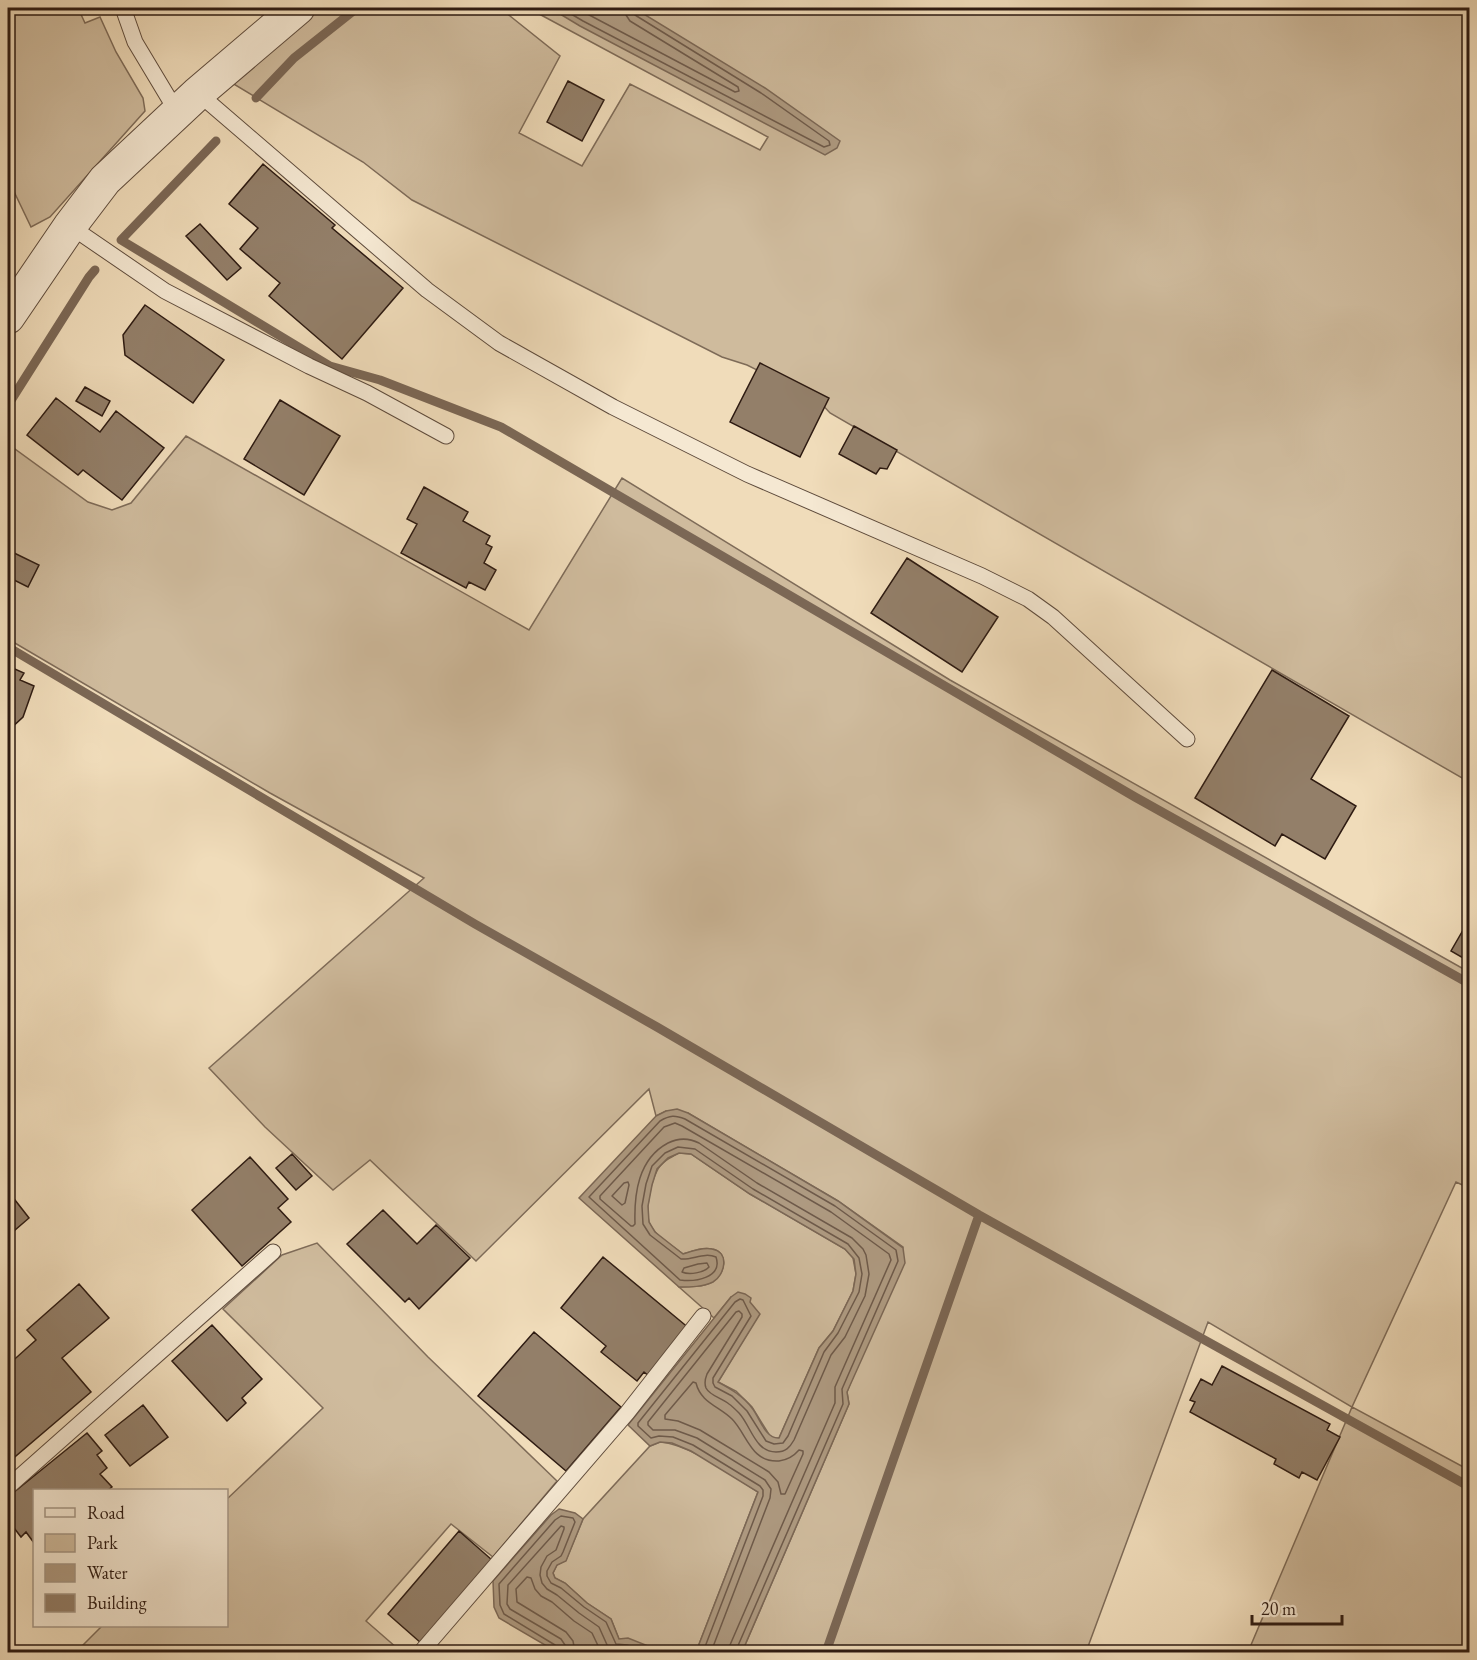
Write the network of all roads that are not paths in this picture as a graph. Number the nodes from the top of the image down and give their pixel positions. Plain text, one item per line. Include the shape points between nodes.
1 (123, 8) edge
2 (298, 8) edge
3 (188, 102) junction
4 (70, 226) junction
5 (8, 317) edge
6 (446, 436) dead end
7 (1187, 739) dead end
8 (273, 1252) dead end
9 (703, 1316) dead end
10 (8, 1487) edge
11 (421, 1653) edge

1 - 3 lane via 135,42
2 - 3 street
3 - 4 street via 105,180
3 - 7 lane via 499,343 613,408 747,474 1028,599 1053,617
4 - 5 street
4 - 6 lane via 165,291
8 - 10 lane
9 - 11 lane via 627,1413

